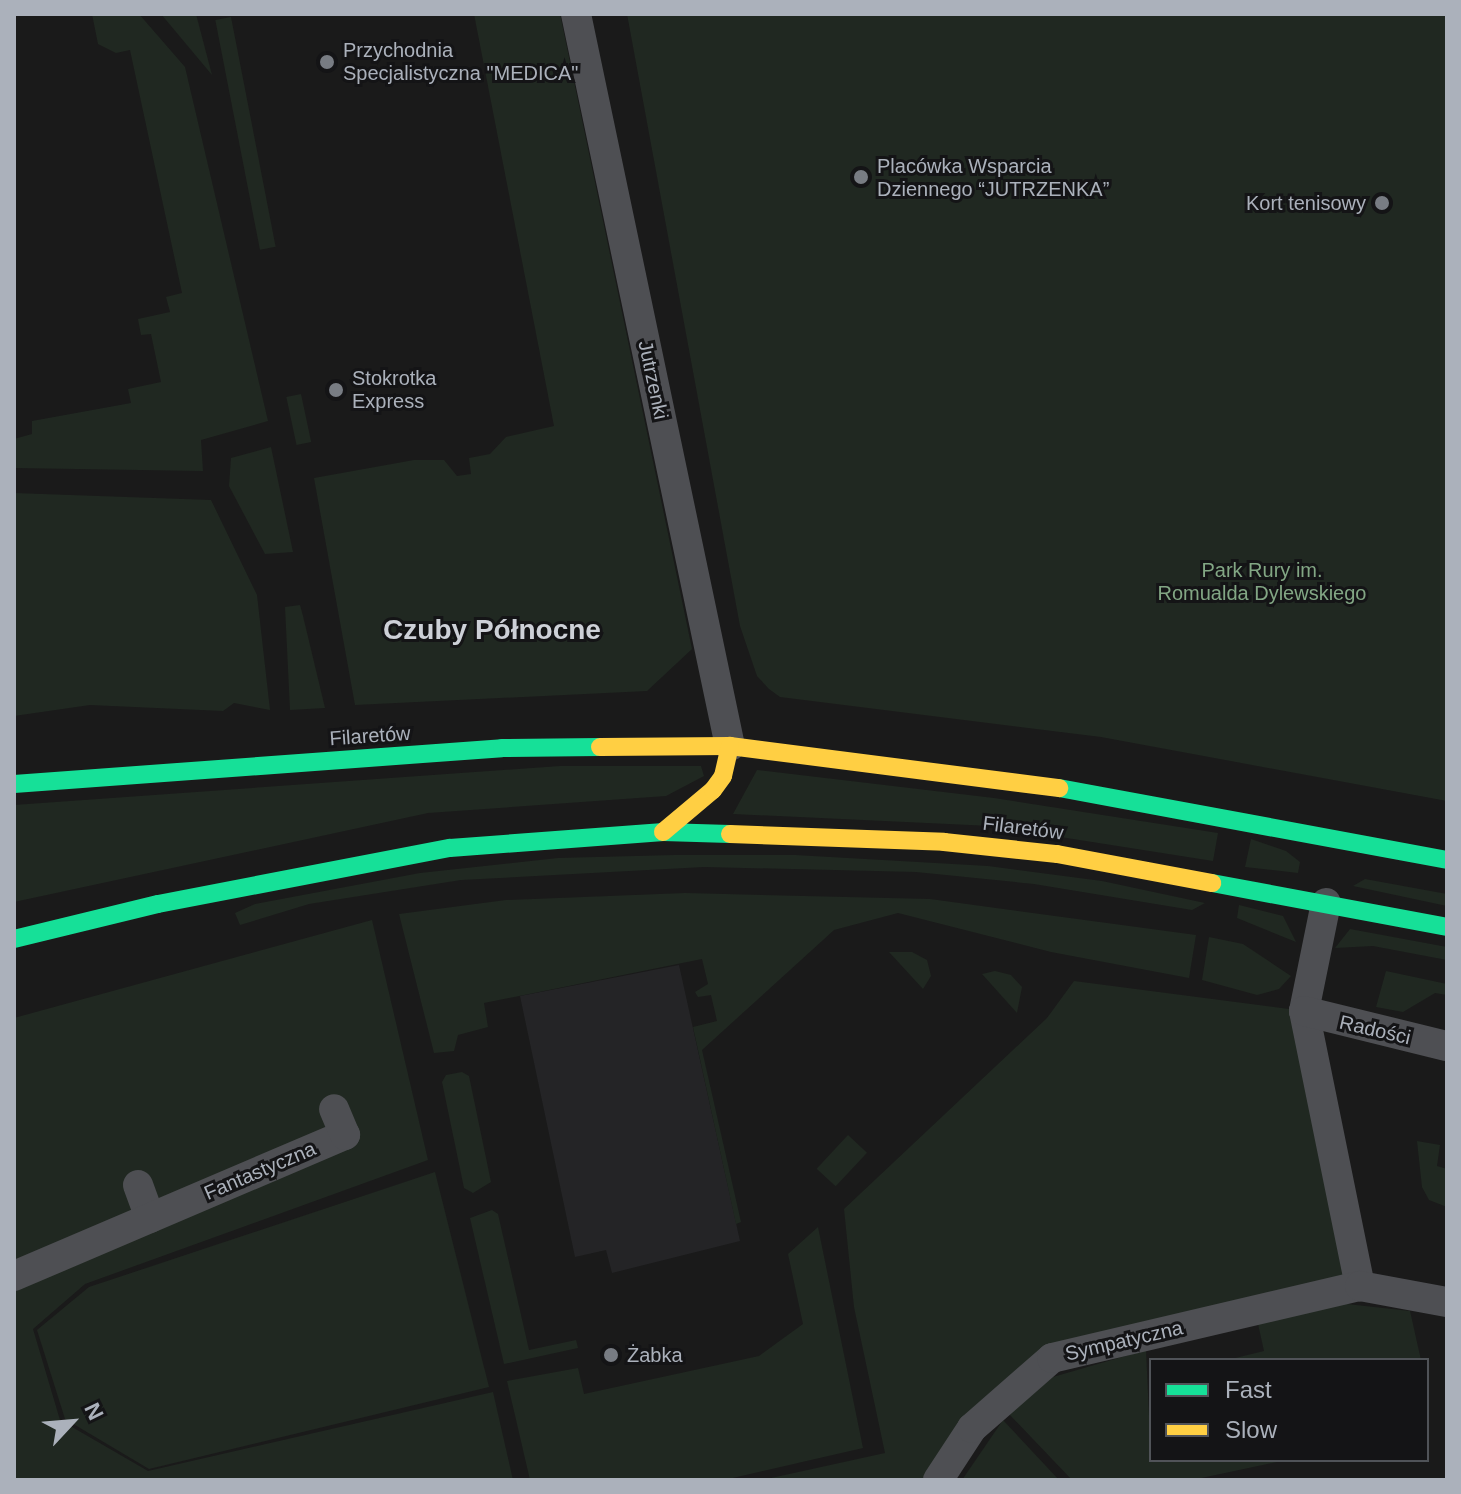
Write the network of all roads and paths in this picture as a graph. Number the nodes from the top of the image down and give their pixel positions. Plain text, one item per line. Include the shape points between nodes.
1 (576, 14) edge
2 (730, 746) junction
3 (14, 784) edge
4 (663, 832) junction
5 (1342, 839) junction
6 (1447, 860) edge
7 (1331, 882) junction
8 (1447, 927) edge
9 (14, 939) edge
10 (1304, 1011) junction
11 (1447, 1046) edge
12 (334, 1109) dead end
13 (138, 1185) dead end
14 (150, 1218) junction
15 (14, 1276) edge
16 (1360, 1286) junction
17 (1447, 1302) edge
18 (938, 1480) edge

1 - 2 street, Jutrzenki
2 - 3 main road, Filaretów via 554,745
2 - 4 main road via 723,776 713,790
2 - 5 main road, Filaretów via 1021,780
4 - 7 main road, Filaretów via 995,847
4 - 9 main road, Filaretów via 450,848 158,904
5 - 6 main road, Filaretów
5 - 7 main road
7 - 8 main road, Filaretów
7 - 10 street
10 - 11 street, Radości
10 - 16 street
12 - 14 street, Fantastyczna via 345,1135
13 - 14 street
14 - 15 street, Fantastyczna
16 - 17 street, Sympatyczna
16 - 18 street, Sympatyczna via 1052,1358 972,1428

